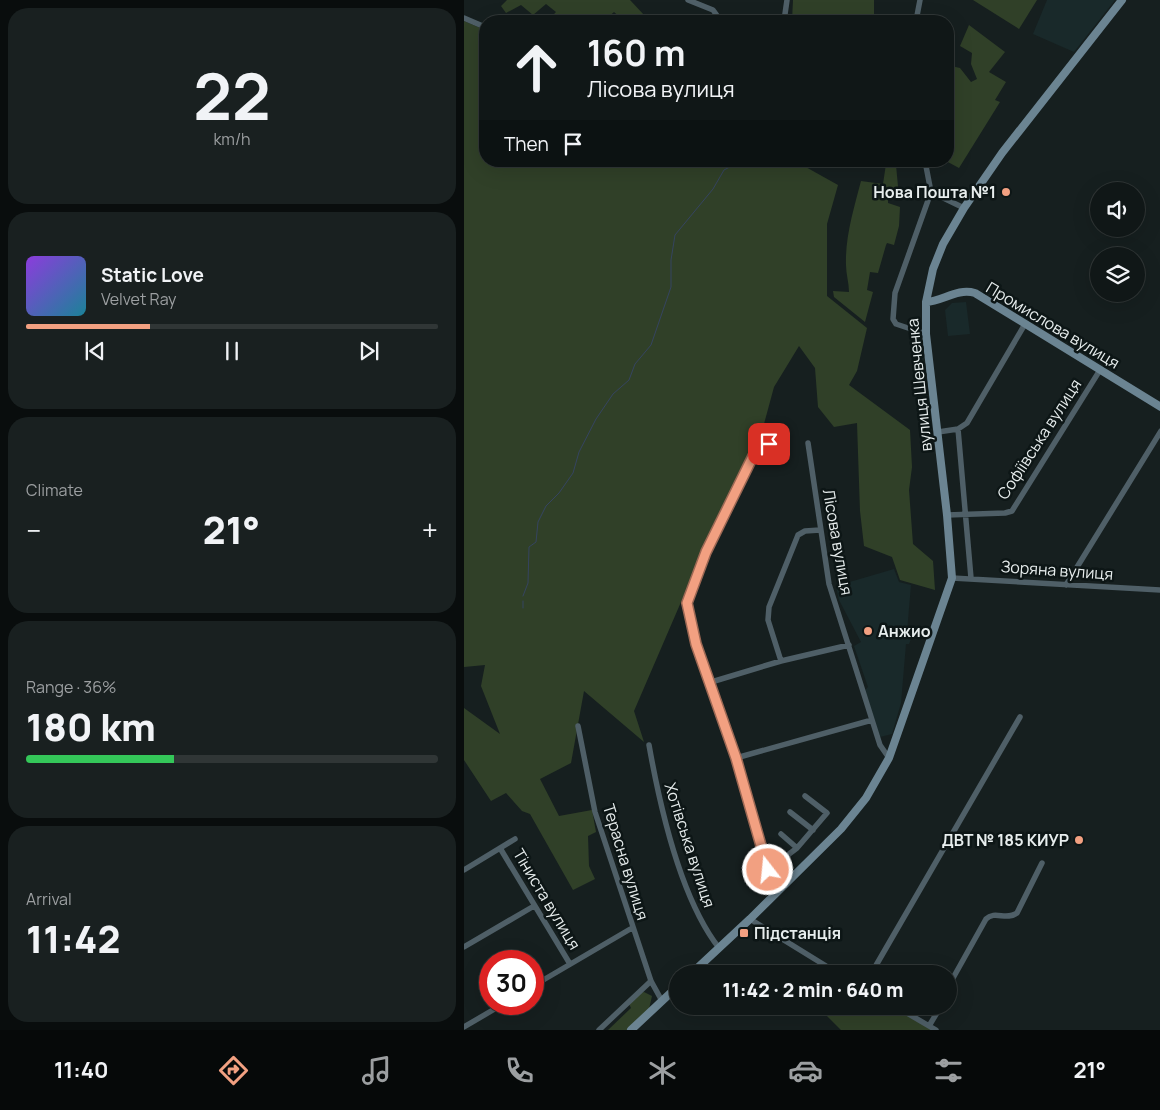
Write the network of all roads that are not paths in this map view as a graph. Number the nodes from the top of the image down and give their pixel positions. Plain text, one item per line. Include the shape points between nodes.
1 (688, 0) edge
2 (788, 0) edge
3 (920, 0) edge
4 (1122, 0) edge
5 (717, 15) edge
6 (785, 15) edge
7 (917, 15) edge
8 (464, 18) edge
9 (479, 24) edge
10 (926, 167) edge
11 (931, 192) junction
12 (964, 208) junction
13 (926, 302) junction
14 (1026, 324) junction
15 (926, 334) junction
16 (1100, 370) junction
17 (1160, 407) edge
18 (958, 429) junction
19 (1160, 431) edge
20 (938, 432) junction
21 (779, 443) dead end
22 (808, 443) dead end
23 (965, 515) junction
24 (947, 516) junction
25 (820, 530) junction
26 (952, 578) junction
27 (971, 578) junction
28 (1066, 585) junction
29 (1160, 590) edge
30 (849, 645) junction
31 (781, 661) junction
32 (708, 683) junction
33 (1020, 717) dead end
34 (872, 720) junction
35 (578, 726) dead end
36 (649, 745) dead end
37 (736, 758) junction
38 (889, 758) junction
39 (805, 796) dead end
40 (790, 812) dead end
41 (813, 830) junction
42 (781, 834) dead end
43 (515, 838) dead end
44 (500, 848) junction
45 (797, 848) junction
46 (1042, 863) dead end
47 (464, 870) edge
48 (768, 870) junction
49 (778, 891) junction
50 (534, 906) junction
51 (750, 919) junction
52 (632, 928) junction
53 (464, 947) edge
54 (719, 948) junction
55 (570, 964) junction
56 (701, 965) edge
57 (824, 965) edge
58 (876, 965) edge
59 (957, 971) edge
60 (544, 979) edge
61 (651, 981) junction
62 (669, 994) edge
63 (662, 1001) junction
64 (484, 1015) edge
65 (910, 1015) edge
66 (936, 1015) edge
67 (929, 1026) junction
68 (464, 1027) edge
69 (599, 1030) edge
70 (631, 1030) edge
71 (936, 1030) edge

1 - 5 street via 713,10
2 - 6 street
3 - 7 street
4 - 12 street, вулиця Шевченка via 1002,153
8 - 9 street
10 - 11 street
11 - 12 street
11 - 15 street via 895,293 893,319 896,324
12 - 13 street, вулиця Шевченка via 938,256
13 - 14 street, Промислова вулиця via 970,292
13 - 15 street, вулиця Шевченка
14 - 16 street, Промислова вулиця
14 - 18 street via 967,423
15 - 20 street, вулиця Шевченка
16 - 17 street, Промислова вулиця
16 - 23 street, Софіївська вулиця via 1012,511
18 - 20 street
18 - 23 street
19 - 28 street
20 - 24 street, вулиця Шевченка
21 - 32 street via 758,446 706,552 687,603
22 - 25 street, Лісова вулиця
23 - 24 street
23 - 27 street
24 - 26 street, вулиця Шевченка
25 - 30 street, Лісова вулиця via 829,584
25 - 31 street via 798,535 769,607 768,620
26 - 27 street, Зоряна вулиця
26 - 38 street, вулиця Шевченка
27 - 28 street, Зоряна вулиця
28 - 29 street, Зоряна вулиця
30 - 31 street
30 - 34 street, Лісова вулиця
31 - 32 street
32 - 37 street
33 - 58 street
34 - 37 street
34 - 38 street, Лісова вулиця via 880,745
35 - 52 street, Терасна вулиця via 595,812
36 - 54 street, Хотівська вулиця via 660,804 690,896 705,930
37 - 48 street
38 - 49 street, вулиця Шевченка via 850,818
39 - 41 street via 827,813
40 - 41 street
41 - 45 street
42 - 45 street
43 - 44 street
44 - 47 street
44 - 50 street, Тіниста вулиця
45 - 48 street
46 - 59 street via 1017,913 1010,917 994,914 986,919
48 - 49 street
49 - 51 street, вулиця Шевченка
50 - 53 street
50 - 55 street, Тіниста вулиця
51 - 54 street, вулиця Шевченка
51 - 57 street
52 - 55 street
52 - 61 street, Терасна вулиця
54 - 56 street, вулиця Шевченка
55 - 60 street
61 - 63 street, Терасна вулиця
61 - 69 street
62 - 63 street
63 - 70 street
64 - 68 street
65 - 67 street
66 - 67 street
67 - 71 street

